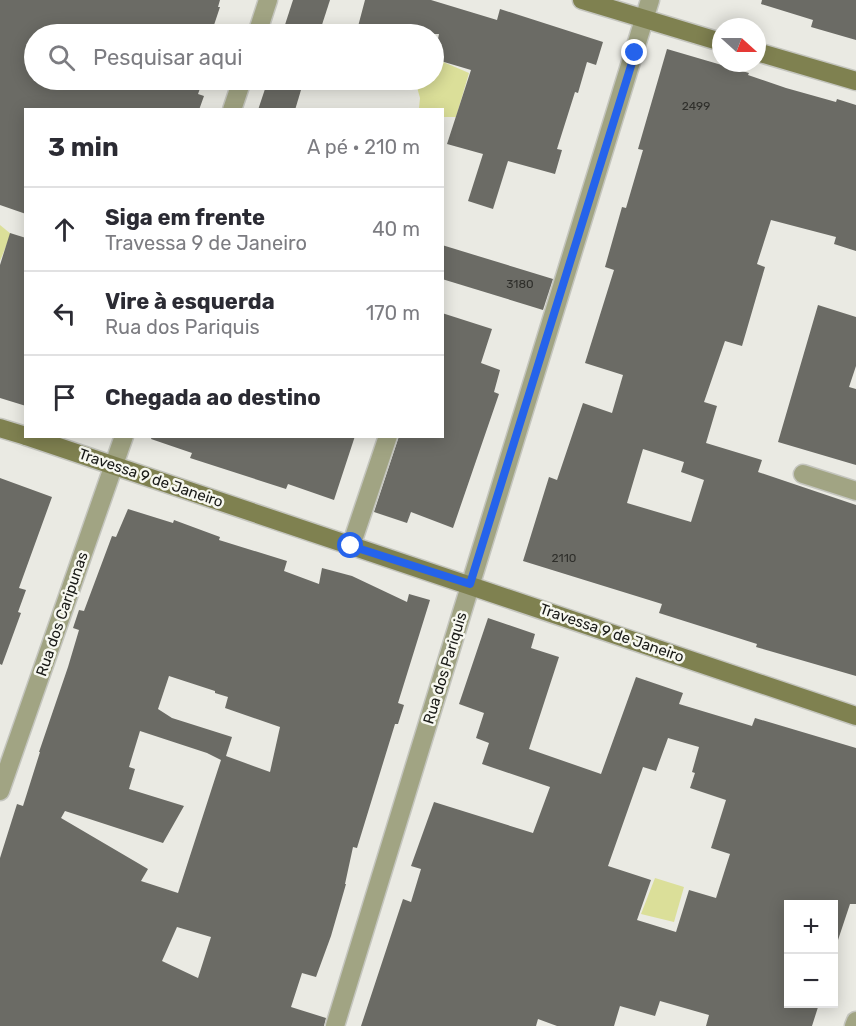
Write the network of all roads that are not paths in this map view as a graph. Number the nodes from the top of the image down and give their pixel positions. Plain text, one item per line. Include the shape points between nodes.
1 (268, 0) edge
2 (582, 0) edge
3 (650, 0) edge
4 (645, 19) junction
5 (260, 24) edge
6 (712, 39) edge
7 (766, 55) edge
8 (856, 81) edge
9 (239, 90) edge
10 (233, 108) edge
11 (0, 428) edge
12 (24, 435) edge
13 (32, 438) edge
14 (123, 438) edge
15 (386, 438) edge
16 (113, 465) junction
17 (803, 474) dead end
18 (856, 491) edge
19 (351, 546) junction
20 (470, 584) junction
21 (856, 716) edge
22 (0, 791) edge
23 (856, 1021) edge
24 (335, 1026) edge
25 (854, 1026) edge

1 - 5 street
2 - 4 main road
3 - 4 street, Rua dos Pariquis
4 - 6 main road
4 - 20 street, Rua dos Pariquis
7 - 8 main road
9 - 10 street
11 - 12 main road, Travessa 9 de Janeiro
13 - 16 main road, Travessa 9 de Janeiro
14 - 16 street, Rua dos Caripunas
15 - 19 street
16 - 19 main road, Travessa 9 de Janeiro
16 - 22 street, Rua dos Caripunas
17 - 18 street
19 - 20 main road, Travessa 9 de Janeiro
20 - 21 main road, Travessa 9 de Janeiro
20 - 24 street, Rua dos Pariquis
23 - 25 street

